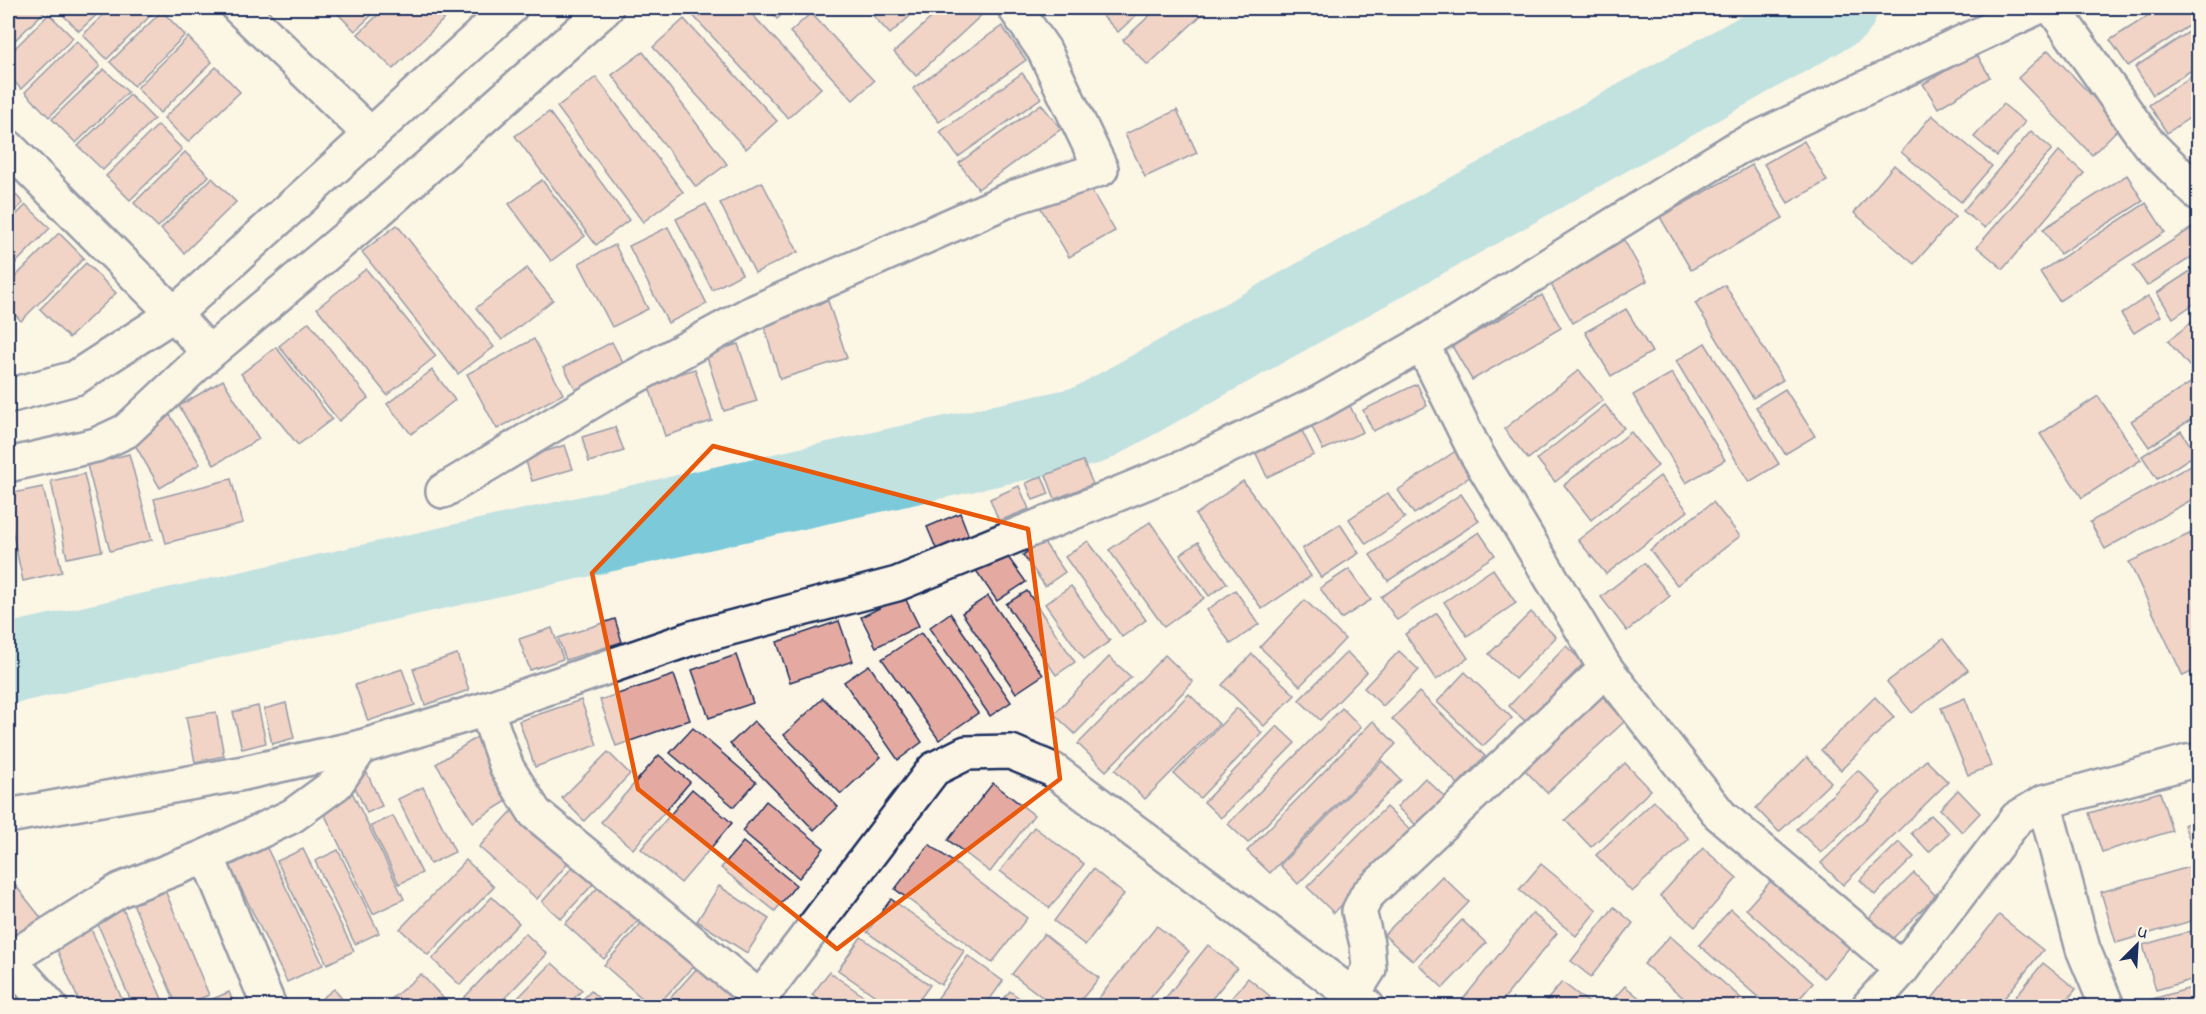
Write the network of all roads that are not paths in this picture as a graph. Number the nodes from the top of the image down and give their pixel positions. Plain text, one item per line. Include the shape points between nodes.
1 (239, 8) edge
2 (510, 8) edge
3 (606, 8) edge
4 (1015, 8) edge
5 (2036, 8) edge
6 (2053, 8) edge
7 (370, 134) junction
8 (8, 147) edge
9 (2199, 193) edge
10 (174, 314) junction
11 (1422, 344) junction
12 (209, 353) junction
13 (8, 396) edge
14 (8, 465) edge
15 (443, 491) dead end
16 (1606, 669) junction
17 (486, 709) junction
18 (361, 747) junction
19 (2199, 761) edge
20 (2032, 808) junction
21 (8, 816) edge
22 (207, 856) junction
23 (8, 959) edge
24 (1902, 969) junction
25 (1359, 1001) edge
26 (758, 1003) edge
27 (50, 1006) edge
28 (268, 1006) edge
29 (1869, 1006) edge
30 (2107, 1006) edge

1 - 7 street
2 - 7 street
3 - 12 street via 378,211
4 - 15 street via 1044,50 1101,169 1015,197 750,314 614,388
5 - 11 street via 1737,148
6 - 9 street via 2148,143
7 - 10 street
8 - 10 street
10 - 12 street
10 - 13 street via 75,378
11 - 16 street via 1476,453
11 - 17 street via 1317,404 1189,465 897,584 692,638
12 - 14 street via 126,431 96,445
16 - 24 street via 1720,815
16 - 25 street via 1367,895 1359,911 1369,969
17 - 18 street
17 - 26 street via 507,768 535,813
18 - 21 street via 244,773
18 - 22 street via 336,784 314,802
19 - 20 street
20 - 24 street
20 - 30 street
22 - 23 street via 120,890
22 - 28 street
23 - 27 street
24 - 29 street
25 - 26 street via 1053,770 1011,752 966,753 934,769

